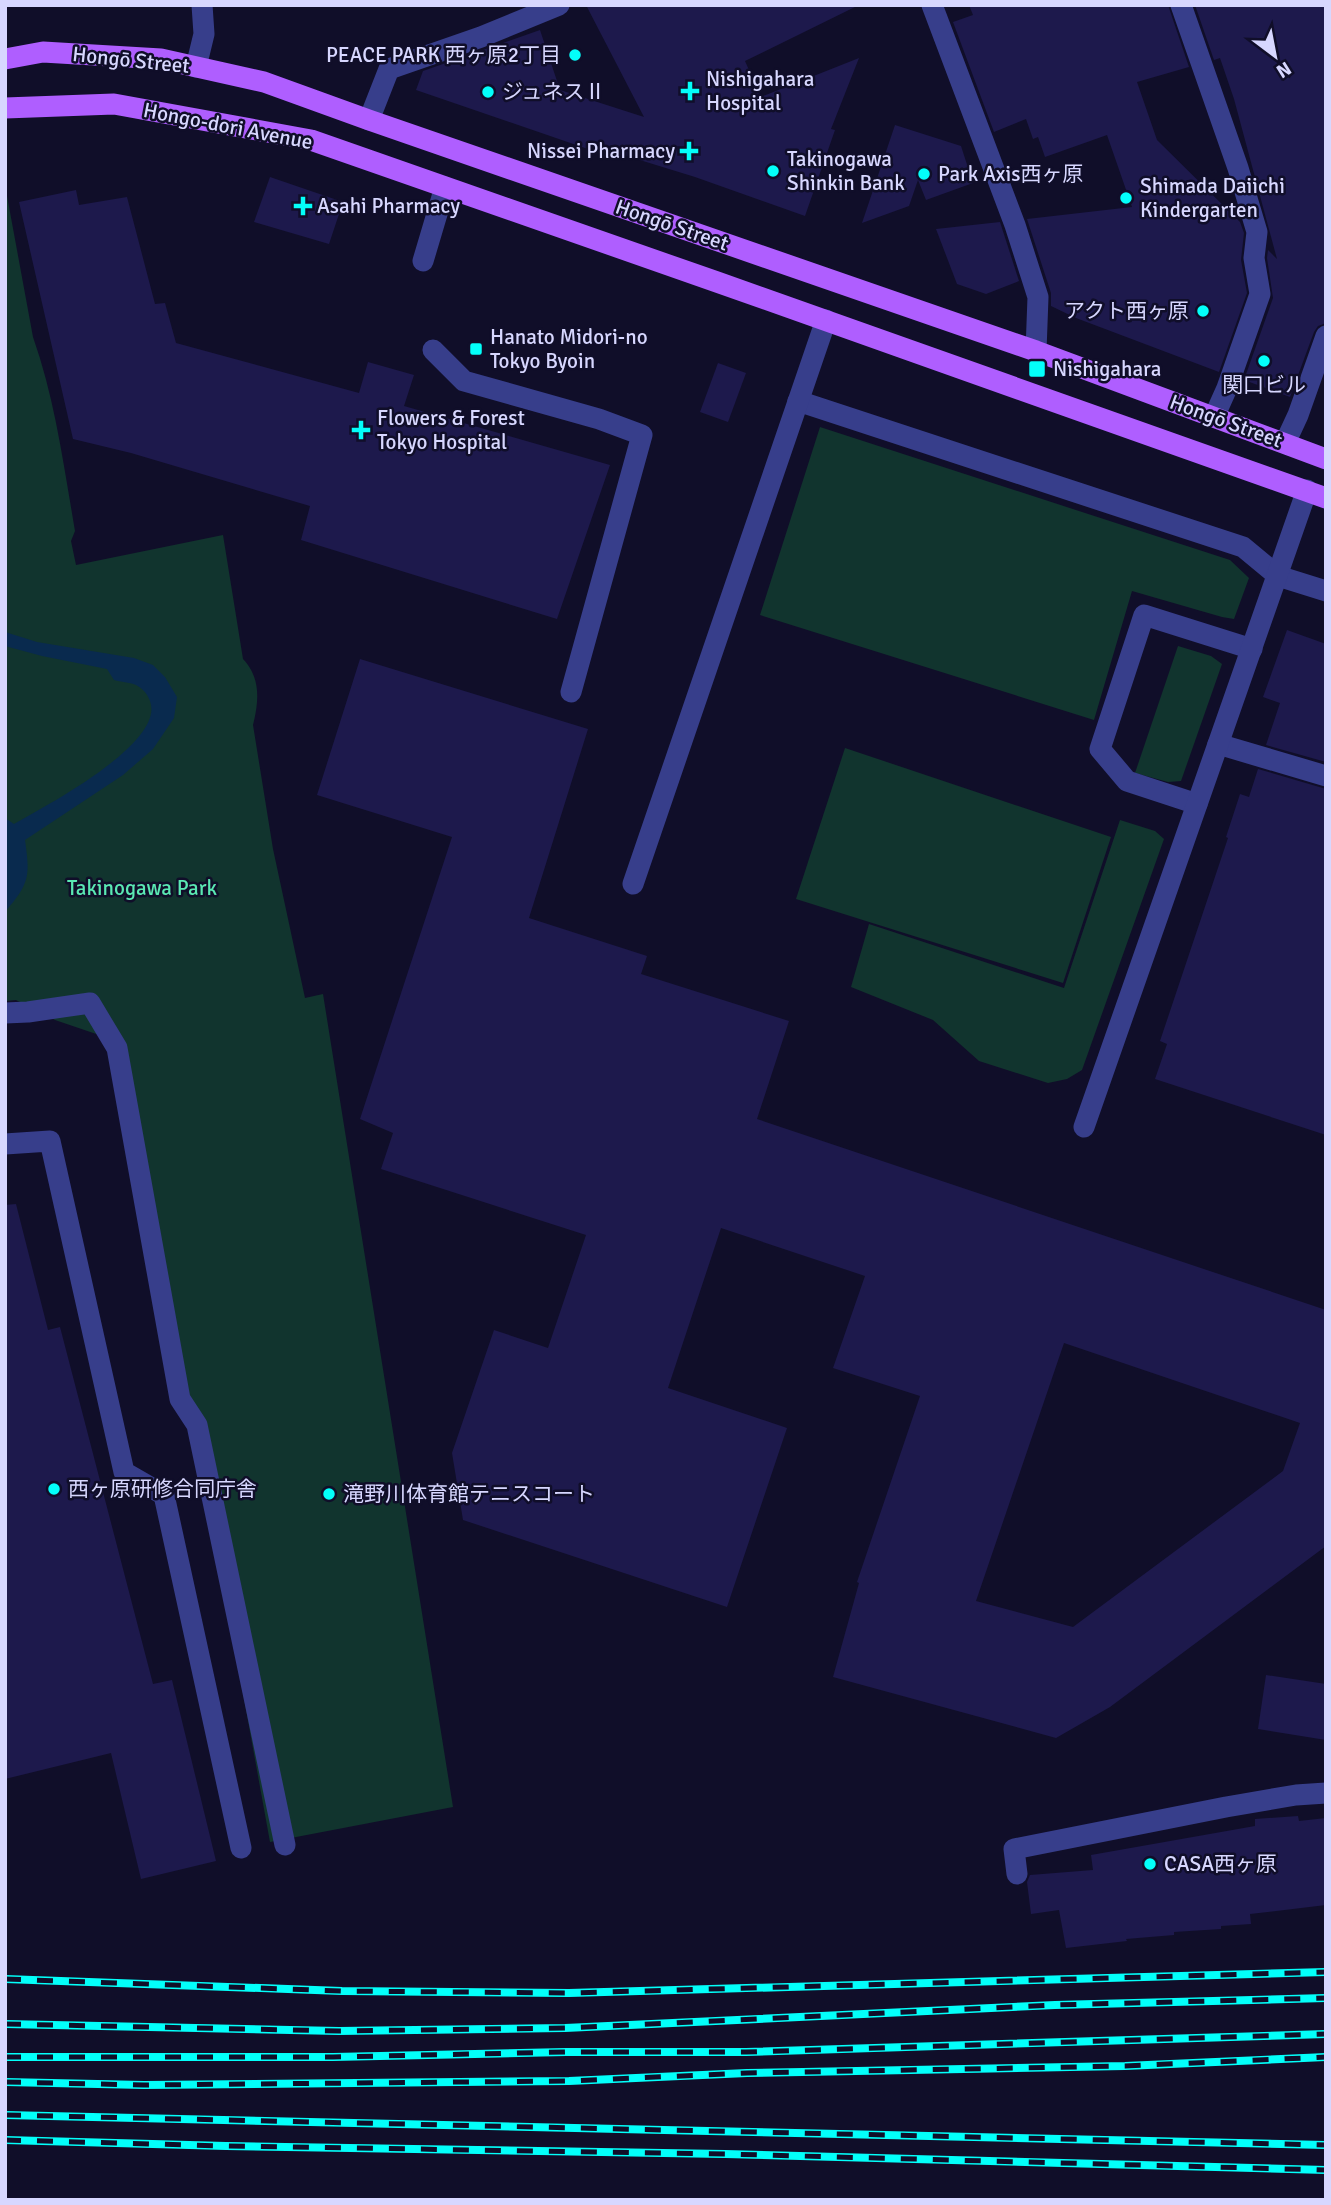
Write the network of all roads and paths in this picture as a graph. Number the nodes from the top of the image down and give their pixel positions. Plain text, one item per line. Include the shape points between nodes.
1 (202, 5) edge
2 (559, 5) edge
3 (932, 5) edge
4 (1181, 5) edge
5 (5, 59) edge
6 (196, 67) junction
7 (5, 108) edge
8 (369, 120) junction
9 (445, 187) junction
10 (423, 261) dead end
11 (826, 320) junction
12 (1326, 336) edge
13 (433, 350) dead end
14 (1036, 351) junction
15 (798, 401) junction
16 (1214, 417) junction
17 (1285, 443) junction
18 (1326, 458) edge
19 (1317, 494) edge
20 (1278, 576) junction
21 (1326, 591) edge
22 (1252, 649) junction
23 (571, 692) dead end
24 (1218, 744) junction
25 (1326, 776) edge
26 (1197, 804) junction
27 (633, 884) dead end
28 (5, 1013) edge
29 (1084, 1126) dead end
30 (5, 1144) edge
31 (1326, 1793) edge
32 (285, 1845) dead end
33 (241, 1848) dead end
34 (1017, 1874) dead end

1 - 6 street via 204,34
2 - 8 street via 389,69
3 - 14 street via 1038,297
4 - 16 street via 1257,232 1254,258 1260,294
5 - 6 main road, Hongō Street via 43,52 161,59
6 - 8 main road, Hongō Street via 264,82
7 - 9 main road, Hongo-dori Avenue via 114,104 310,141
8 - 14 main road, Hongō Street
9 - 10 street
9 - 11 main road, Hongō Street
11 - 15 street
11 - 19 main road, Hongō Street
12 - 17 street
13 - 23 street via 464,380 642,435
14 - 16 main road, Hongō Street
15 - 20 street via 1243,547
15 - 27 street
16 - 17 main road, Hongō Street
17 - 18 main road, Hongō Street
19 - 20 street
20 - 21 street
20 - 22 street
22 - 24 street
22 - 26 street via 1144,615 1100,749 1127,781
24 - 25 street
24 - 26 street
26 - 29 street
28 - 32 street via 90,1003 117,1048 180,1399 197,1425
30 - 33 street via 50,1141 124,1472 164,1494
31 - 34 street via 1226,1807 1014,1849

